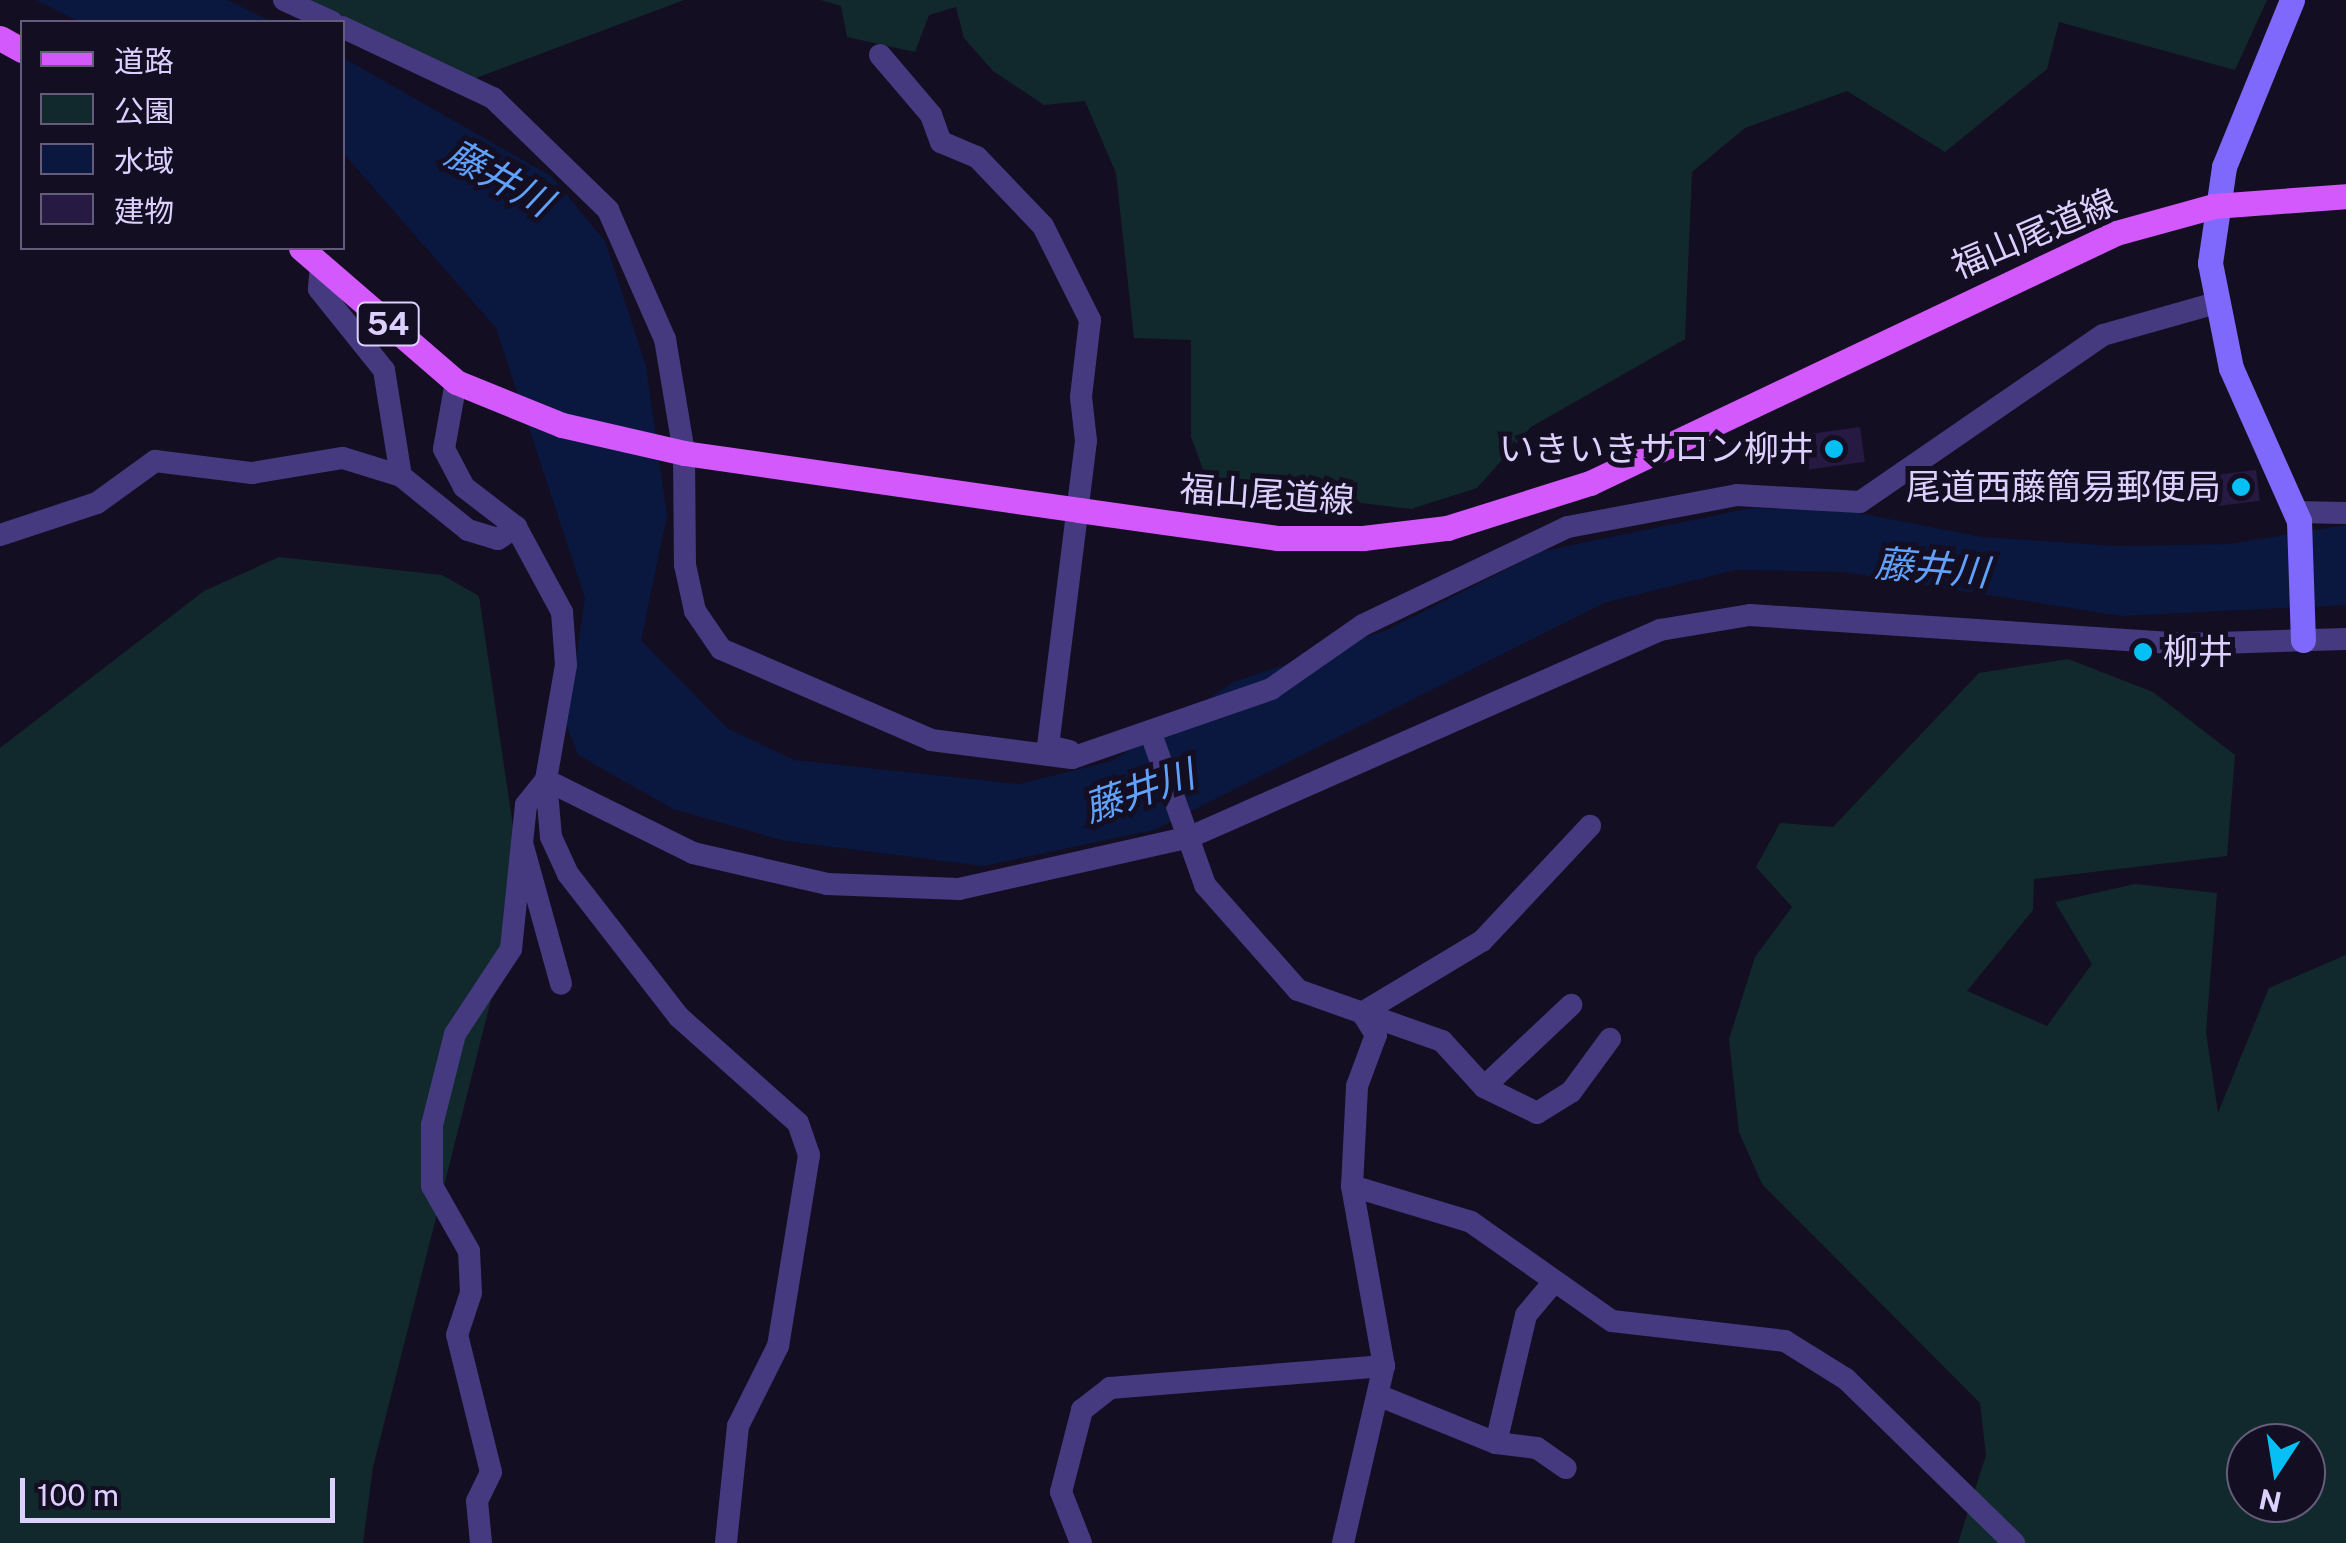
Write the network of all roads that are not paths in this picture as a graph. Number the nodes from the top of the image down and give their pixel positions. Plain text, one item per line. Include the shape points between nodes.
1 (284, 0) edge
2 (2292, 0) edge
3 (328, 20) edge
4 (345, 29) edge
5 (880, 54) dead end
6 (2346, 196) edge
7 (2214, 206) junction
8 (311, 256) edge
9 (2216, 303) junction
10 (456, 382) junction
11 (677, 451) junction
12 (402, 476) junction
13 (1590, 483) junction
14 (1079, 510) junction
15 (2346, 514) edge
16 (2298, 522) junction
17 (516, 526) junction
18 (1568, 526) junction
19 (0, 535) edge
20 (2346, 639) edge
21 (2303, 640) junction
22 (1150, 732) junction
23 (1072, 758) junction
24 (546, 780) junction
25 (1590, 826) dead end
26 (1190, 837) junction
27 (522, 843) junction
28 (561, 984) dead end
29 (1571, 1006) dead end
30 (1362, 1013) junction
31 (1610, 1039) dead end
32 (1484, 1088) junction
33 (1352, 1186) junction
34 (1553, 1283) junction
35 (1384, 1366) junction
36 (1380, 1396) junction
37 (1496, 1443) junction
38 (1566, 1468) dead end
39 (482, 1543) edge
40 (726, 1543) edge
41 (1080, 1543) edge
42 (1343, 1543) edge
43 (2014, 1543) edge

1 - 3 street
2 - 7 street
4 - 11 street via 493,98 608,210 664,339
5 - 14 street via 931,116 941,142 977,156 1043,226 1090,320
6 - 7 main road, 福山尾道線 / 54
7 - 9 street
7 - 13 main road, 福山尾道線 / 54 via 2116,233
8 - 10 main road, 福山尾道線 / 54
8 - 12 street via 319,289 384,370
9 - 16 street via 2231,368
9 - 18 street via 2103,335 1860,502 1738,494
10 - 11 main road, 福山尾道線 / 54 via 479,396
10 - 17 street via 444,449 464,486
11 - 14 main road, 福山尾道線 / 54
11 - 23 street via 695,611 721,649 931,740
12 - 17 street via 468,530 498,539
12 - 19 street via 343,458 252,473 155,461 97,503
13 - 14 main road, 福山尾道線 / 54 via 1447,528 1363,538 1277,538
13 - 18 street
14 - 23 street via 1048,746
15 - 16 street
16 - 21 street
17 - 24 street via 562,612 566,664
18 - 22 street via 1363,625 1271,689
20 - 21 street
21 - 26 street via 2186,644 1750,615 1660,630 1570,662
22 - 23 street
22 - 26 street
24 - 26 street via 693,853 827,884 959,889
24 - 27 street via 526,805
24 - 40 street via 551,837 568,874 679,1017 798,1124 809,1155 778,1346 738,1426
25 - 30 street via 1482,941
26 - 30 street via 1205,885 1272,970
27 - 28 street
27 - 39 street via 511,950 455,1034 432,1126 432,1186 469,1251 471,1292 457,1335 491,1472 477,1501
29 - 32 street
30 - 32 street via 1442,1041
30 - 33 street via 1376,1035 1357,1086
31 - 32 street via 1572,1092 1537,1114
33 - 34 street via 1471,1222
33 - 35 street
34 - 37 street via 1526,1315
34 - 43 street via 1612,1321 1786,1341 1846,1379
35 - 36 street
35 - 41 street via 1110,1388 1082,1410 1061,1492
36 - 37 street
36 - 42 street
37 - 38 street via 1537,1448

